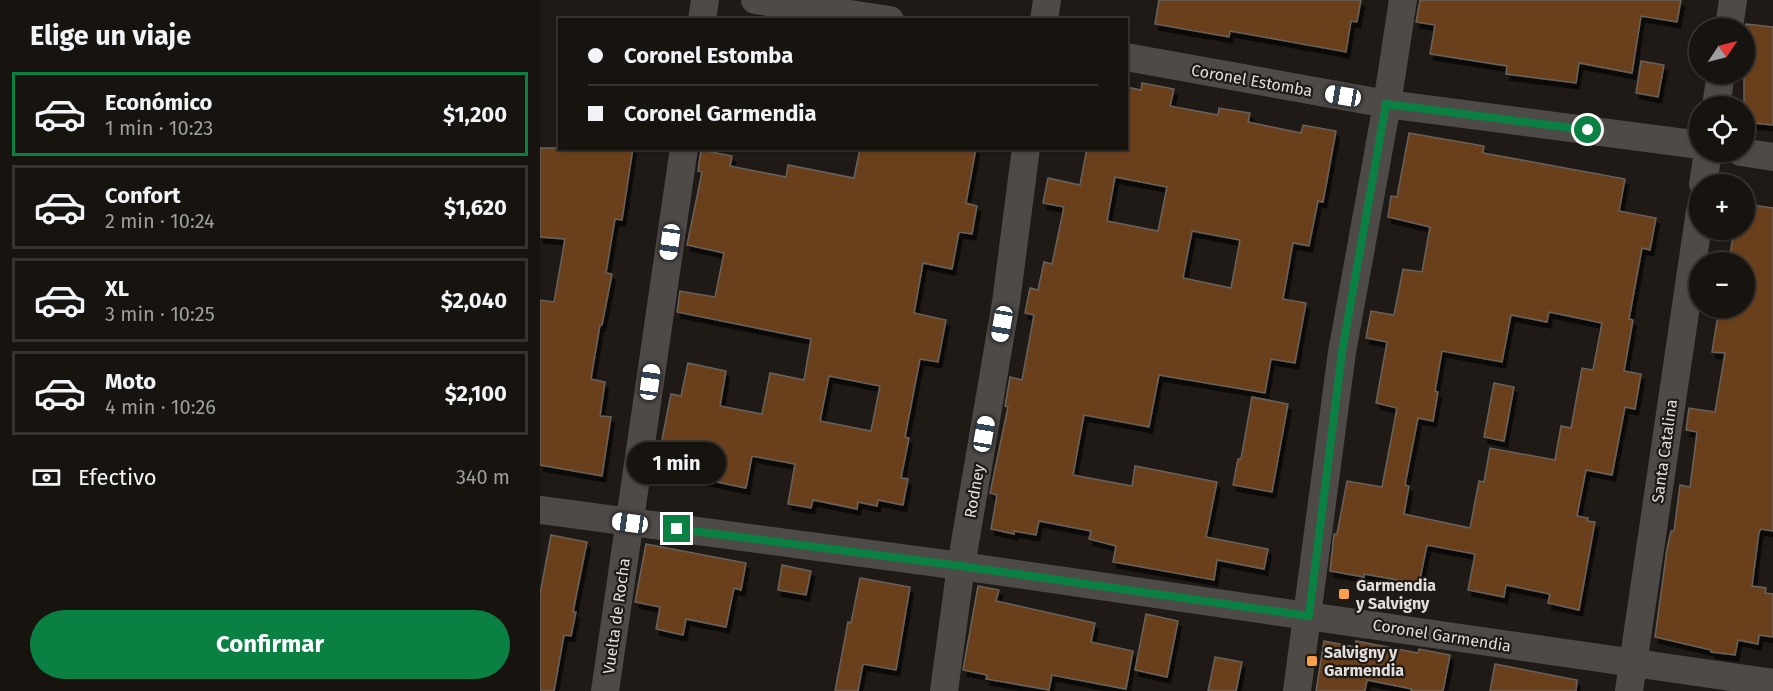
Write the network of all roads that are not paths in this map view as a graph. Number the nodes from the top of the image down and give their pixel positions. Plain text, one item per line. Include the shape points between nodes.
1 (705, 0) edge
2 (755, 0) edge
3 (1047, 0) edge
4 (1402, 0) edge
5 (1733, 0) edge
6 (702, 18) edge
7 (876, 18) edge
8 (1044, 18) edge
9 (1730, 18) edge
10 (1128, 57) edge
11 (1386, 104) junction
12 (1689, 144) edge
13 (684, 150) edge
14 (1026, 150) edge
15 (1755, 154) edge
16 (1773, 157) edge
17 (1696, 240) edge
18 (540, 510) edge
19 (630, 523) junction
20 (961, 566) junction
21 (1309, 616) junction
22 (1631, 678) edge
23 (1773, 683) edge
24 (605, 691) edge
25 (944, 691) edge
26 (1297, 691) edge

1 - 6 street
2 - 7 street
3 - 8 street
4 - 11 street
5 - 9 street
10 - 11 street, Coronel Estomba
11 - 12 street, Coronel Estomba
11 - 21 street via 1342,352
13 - 19 street, Vuelta de Rocha
14 - 20 street, Rodney via 1006,302
15 - 16 street
17 - 22 street, Santa Catalina
18 - 19 street, Coronel Garmendia
19 - 20 street, Coronel Garmendia
19 - 24 street, Vuelta de Rocha
20 - 21 street, Coronel Garmendia
20 - 25 street, Rodney
21 - 22 street, Coronel Garmendia
21 - 26 street
22 - 23 street, Coronel Garmendia

